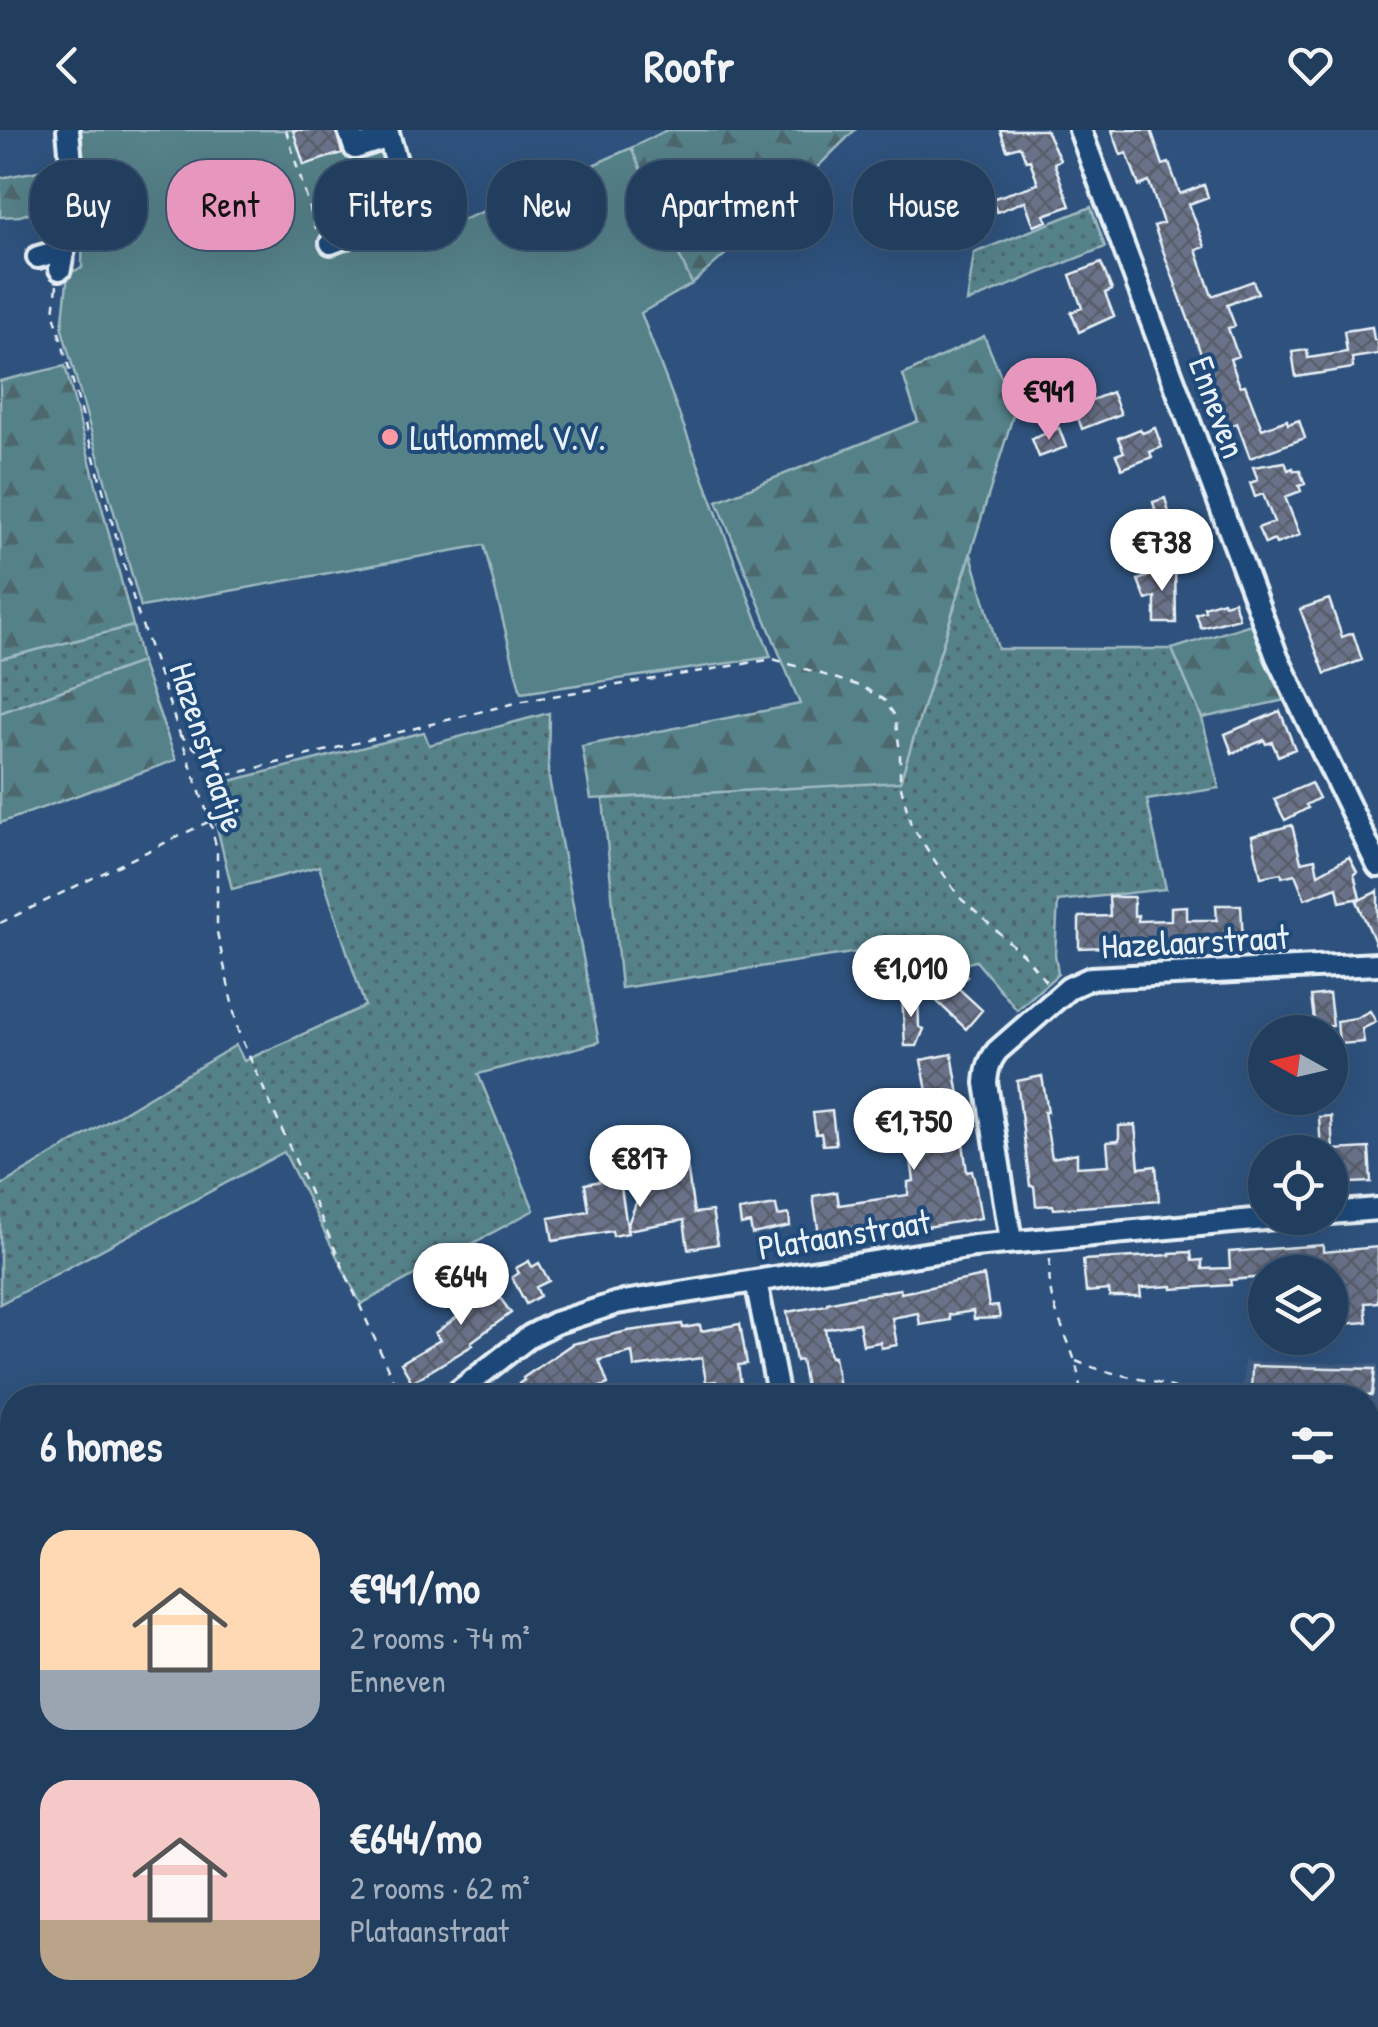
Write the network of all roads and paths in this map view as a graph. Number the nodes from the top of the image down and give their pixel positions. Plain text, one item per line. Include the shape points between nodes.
1 (68, 130) edge
2 (286, 130) edge
3 (1080, 130) edge
4 (388, 134) edge
5 (352, 139) edge
6 (396, 160) edge
7 (314, 209) edge
8 (38, 258) dead end
9 (61, 260) junction
10 (178, 733) junction
11 (210, 821) junction
12 (1370, 831) edge
13 (1378, 866) edge
14 (0, 923) edge
15 (1378, 964) edge
16 (1058, 997) junction
17 (1378, 1208) edge
18 (1348, 1211) edge
19 (1248, 1220) edge
20 (1051, 1237) junction
21 (1011, 1242) junction
22 (756, 1281) junction
23 (1074, 1360) junction
24 (478, 1377) junction
25 (395, 1385) edge
26 (467, 1385) edge
27 (483, 1385) edge
28 (776, 1385) edge
29 (1081, 1385) edge
30 (1166, 1385) edge

1 - 9 street via 73,176
2 - 7 path
3 - 12 street, Enneven via 1277,657
4 - 5 street
4 - 6 street
8 - 9 street
9 - 10 path, Hazenstraatje via 54,314
10 - 11 path, Hazenstraatje
10 - 16 path via 224,776 523,701 773,660 863,687 884,700 895,716 911,824 958,897
11 - 14 path
11 - 25 path, Hazenstraatje via 217,850 217,932 238,1032
12 - 13 street, Enneven
15 - 16 street, Hazelaarstraat via 1091,978
16 - 21 street, Hazelaarstraat via 997,1051 987,1071
17 - 18 street
19 - 20 street, Plataanstraat
20 - 21 street, Plataanstraat
20 - 23 path via 1052,1297
21 - 22 street, Plataanstraat
22 - 24 street, Plataanstraat via 583,1313 530,1336
22 - 28 street
23 - 29 path
23 - 30 path
24 - 26 street, Plataanstraat
24 - 27 street

